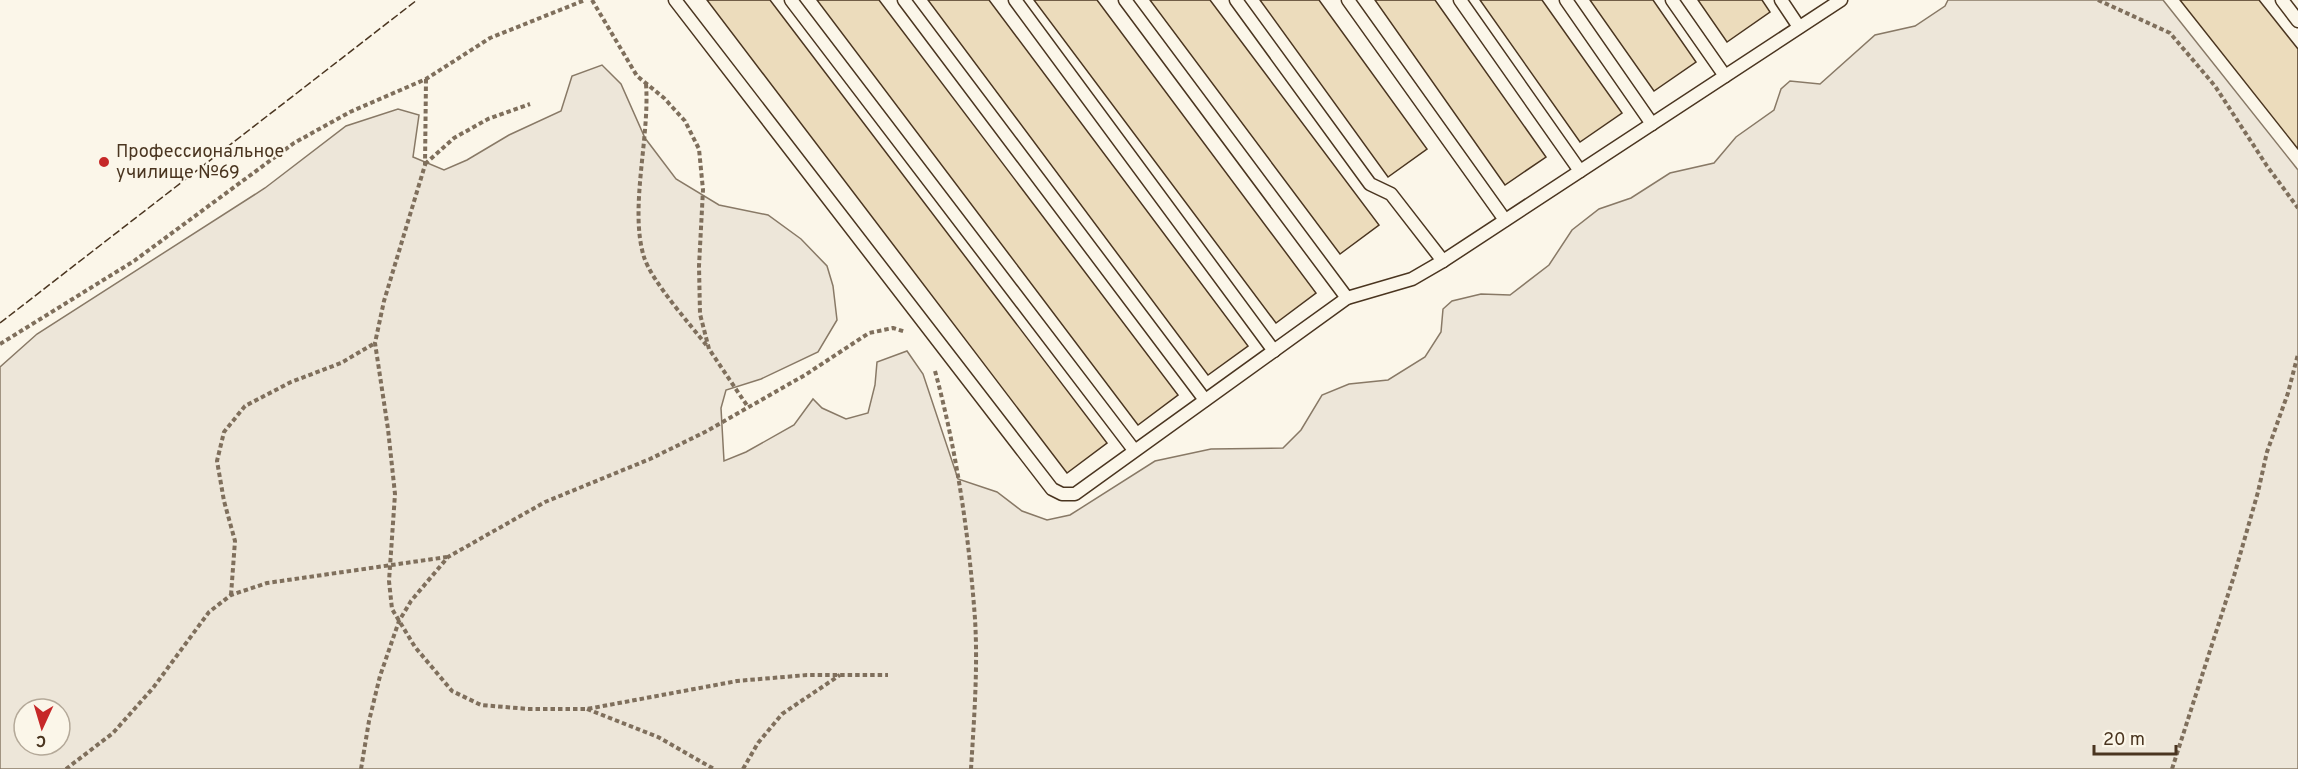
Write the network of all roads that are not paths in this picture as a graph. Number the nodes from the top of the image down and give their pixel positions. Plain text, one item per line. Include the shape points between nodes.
1 (675, 0) edge
2 (791, 0) edge
3 (904, 0) edge
4 (1015, 0) edge
5 (1125, 0) edge
6 (1236, 0) edge
7 (1348, 0) edge
8 (1460, 0) edge
9 (1566, 0) edge
10 (1672, 0) edge
11 (1781, 0) edge
12 (1841, 0) edge
13 (2282, 0) edge
14 (2298, 21) edge
15 (1799, 27) junction
16 (1725, 76) junction
17 (1652, 124) junction
18 (1580, 171) junction
19 (1506, 220) junction
20 (1443, 261) junction
21 (1347, 298) junction
22 (1274, 351) junction
23 (1205, 400) junction
24 (1134, 450) junction

1 - 24 lane via 1052,489 1075,494
2 - 24 lane
3 - 23 lane
4 - 22 lane
5 - 21 lane
6 - 20 lane via 1370,184 1391,194
7 - 19 lane
8 - 18 lane
9 - 17 lane
10 - 16 lane
11 - 15 lane
12 - 15 lane
13 - 14 lane
15 - 16 lane
16 - 17 lane
17 - 18 lane
18 - 19 lane
19 - 20 lane
20 - 21 lane via 1412,279
21 - 22 lane
22 - 23 lane
23 - 24 lane

